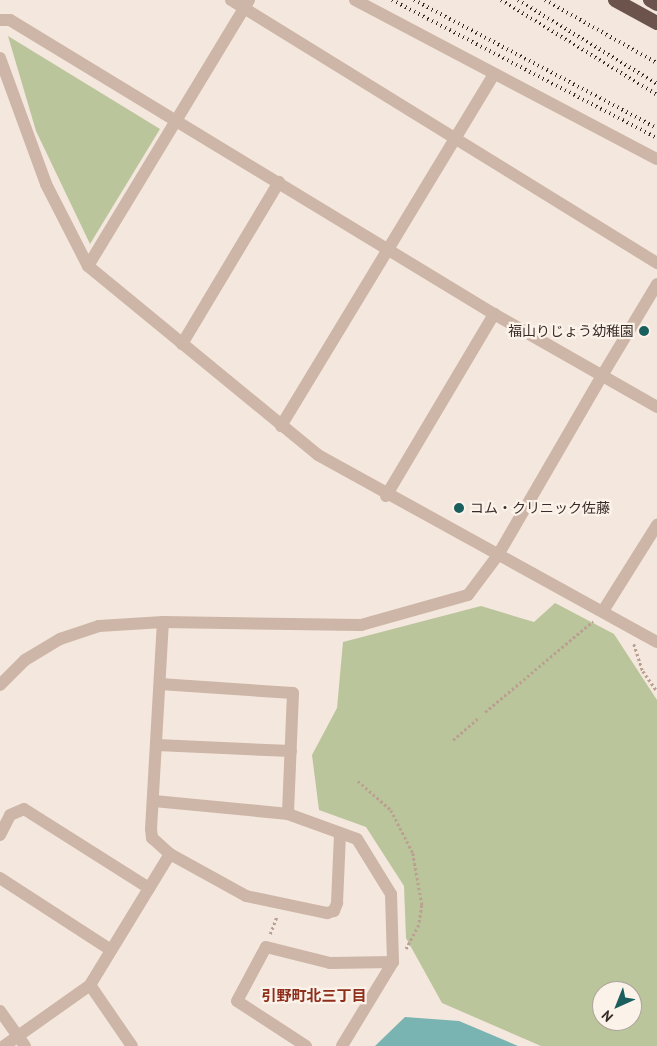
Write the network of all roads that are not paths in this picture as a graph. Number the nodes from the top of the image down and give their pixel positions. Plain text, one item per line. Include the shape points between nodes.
1 (231, 0) edge
2 (355, 0) edge
3 (615, 0) edge
4 (650, 0) edge
5 (247, 4) edge
6 (657, 4) edge
7 (0, 20) edge
8 (657, 24) edge
9 (0, 58) edge
10 (494, 74) junction
11 (176, 120) junction
12 (454, 138) junction
13 (657, 159) edge
14 (280, 182) junction
15 (388, 247) junction
16 (657, 264) edge
17 (88, 266) junction
18 (657, 284) edge
19 (494, 314) junction
20 (182, 344) junction
21 (603, 374) junction
22 (657, 407) edge
23 (281, 426) junction
24 (386, 496) junction
25 (657, 525) edge
26 (498, 555) junction
27 (601, 614) junction
28 (163, 622) junction
29 (657, 642) edge
30 (160, 684) junction
31 (0, 685) edge
32 (157, 745) junction
33 (291, 751) junction
34 (154, 801) junction
35 (288, 814) junction
36 (340, 832) junction
37 (0, 835) edge
38 (170, 854) junction
39 (0, 878) edge
40 (149, 888) junction
41 (111, 950) junction
42 (392, 962) junction
43 (90, 985) junction
44 (0, 1011) edge
45 (21, 1041) edge
46 (4, 1046) edge
47 (132, 1046) edge
48 (306, 1046) edge
49 (342, 1046) edge

1 - 5 street
2 - 10 street
3 - 8 highway
4 - 6 highway
5 - 11 street
5 - 12 street
7 - 11 street via 10,20
9 - 17 street via 46,184
10 - 12 street
10 - 13 street
11 - 14 street
11 - 17 street
12 - 15 street
12 - 16 street
14 - 15 street
14 - 20 street
15 - 19 street
15 - 23 street
17 - 20 street
18 - 21 street
19 - 21 street
19 - 24 street
20 - 23 street
21 - 22 street
21 - 26 street
23 - 24 street via 318,455
24 - 26 street
25 - 27 street
26 - 27 street
26 - 28 street via 468,595 361,625
27 - 29 street
28 - 30 street
28 - 31 street via 99,626 60,639 25,660
30 - 32 street
30 - 33 street via 293,693
32 - 33 street
32 - 34 street
33 - 35 street
34 - 35 street
34 - 38 street via 152,838
35 - 36 street
36 - 38 street via 334,912 246,896
36 - 42 street via 357,839 391,894
37 - 40 street via 10,815 24,810
38 - 40 street
39 - 41 street
40 - 41 street
41 - 43 street
42 - 48 street via 330,963 266,947 236,1002
42 - 49 street
43 - 45 street
43 - 47 street
44 - 45 street
45 - 46 street

